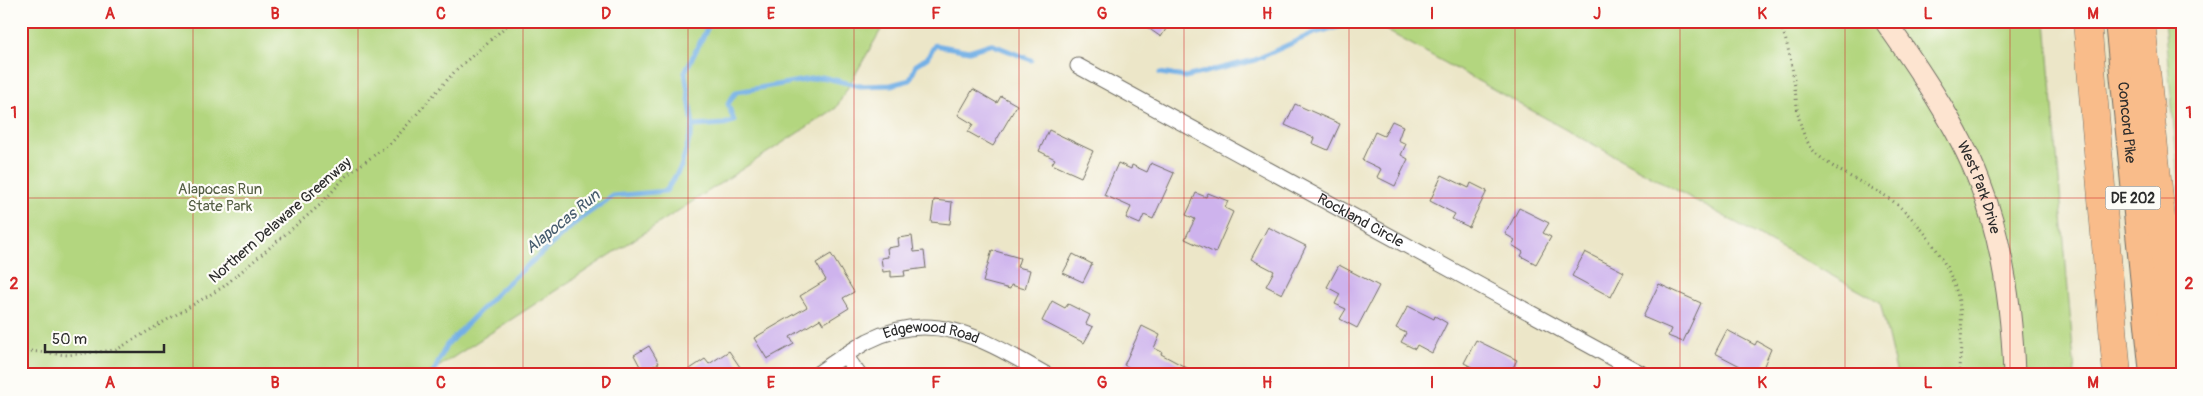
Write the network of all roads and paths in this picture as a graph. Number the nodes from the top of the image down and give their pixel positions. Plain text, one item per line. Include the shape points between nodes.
1 (512, 21) edge
2 (1779, 21) edge
3 (1885, 21) edge
4 (2087, 21) edge
5 (2117, 21) edge
6 (2141, 21) edge
7 (1078, 66) dead end
8 (21, 350) edge
9 (845, 355) junction
10 (816, 375) edge
11 (859, 375) edge
12 (1048, 375) edge
13 (1644, 375) edge
14 (1958, 375) edge
15 (2014, 375) edge
16 (2117, 375) edge
17 (2152, 375) edge
18 (2177, 375) edge

1 - 8 path, Northern Delaware Greenway via 445,80 392,142 348,175 320,205 223,287 116,350 67,355
2 - 14 path via 1787,40 1799,125 1810,147 1834,167 1889,198 1925,232 1946,266 1960,305
3 - 15 street, West Park Drive via 1958,136 1979,180 2004,274
4 - 16 highway, Concord Pike
5 - 17 main road, Concord Pike / DE 202
6 - 18 highway
7 - 13 street, Rockland Circle
9 - 10 street, Edgewood Road
9 - 11 street
9 - 12 street, Edgewood Road via 868,341 901,329 942,327 986,341

